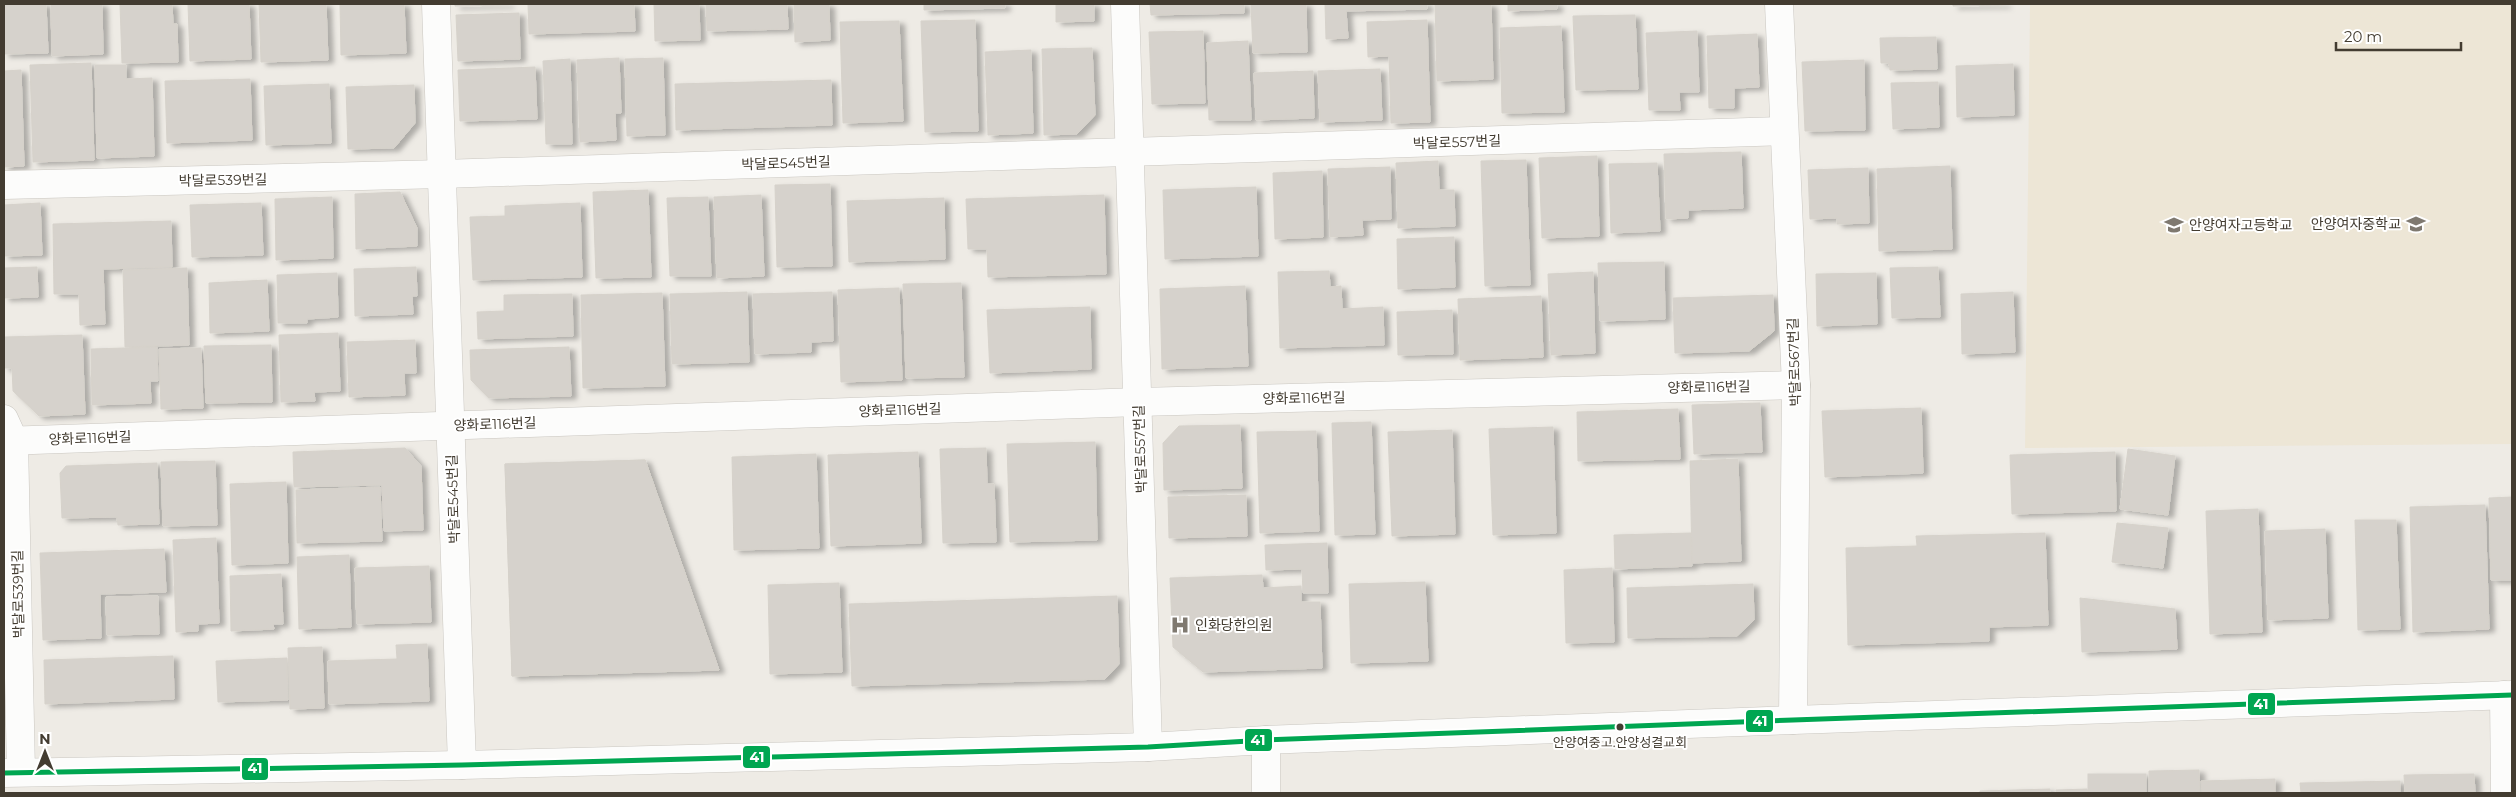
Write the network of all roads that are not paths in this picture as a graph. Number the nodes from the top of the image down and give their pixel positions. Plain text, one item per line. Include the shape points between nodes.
1 (436, 4) edge
2 (1125, 4) edge
3 (1779, 4) edge
4 (1784, 131) junction
5 (1130, 152) junction
6 (442, 174) junction
7 (4, 185) edge
8 (1796, 385) junction
9 (1139, 402) junction
10 (450, 425) junction
11 (7, 433) edge
12 (2508, 695) edge
13 (1793, 720) junction
14 (1266, 740) junction
15 (1148, 747) junction
16 (462, 765) junction
17 (12, 772) edge
18 (177, 782) edge
19 (1266, 793) edge
20 (2505, 793) edge

1 - 6 street, 박달로545번길
2 - 5 street, 박달로557번길
3 - 4 street, 박달로567번길
4 - 5 street, 박달로557번길
4 - 8 street, 박달로567번길
5 - 6 street, 박달로545번길
5 - 9 street, 박달로557번길
6 - 7 street, 박달로539번길
6 - 10 street, 박달로545번길
8 - 9 street, 양화로116번길
8 - 13 street, 박달로567번길
9 - 10 street, 양화로116번길
9 - 15 street, 박달로557번길
10 - 11 street, 양화로116번길
10 - 16 street, 박달로545번길
11 - 17 street, 박달로539번길
12 - 13 street
12 - 20 street
13 - 14 street
14 - 15 street
14 - 19 street
15 - 16 street
16 - 18 street
17 - 18 street

